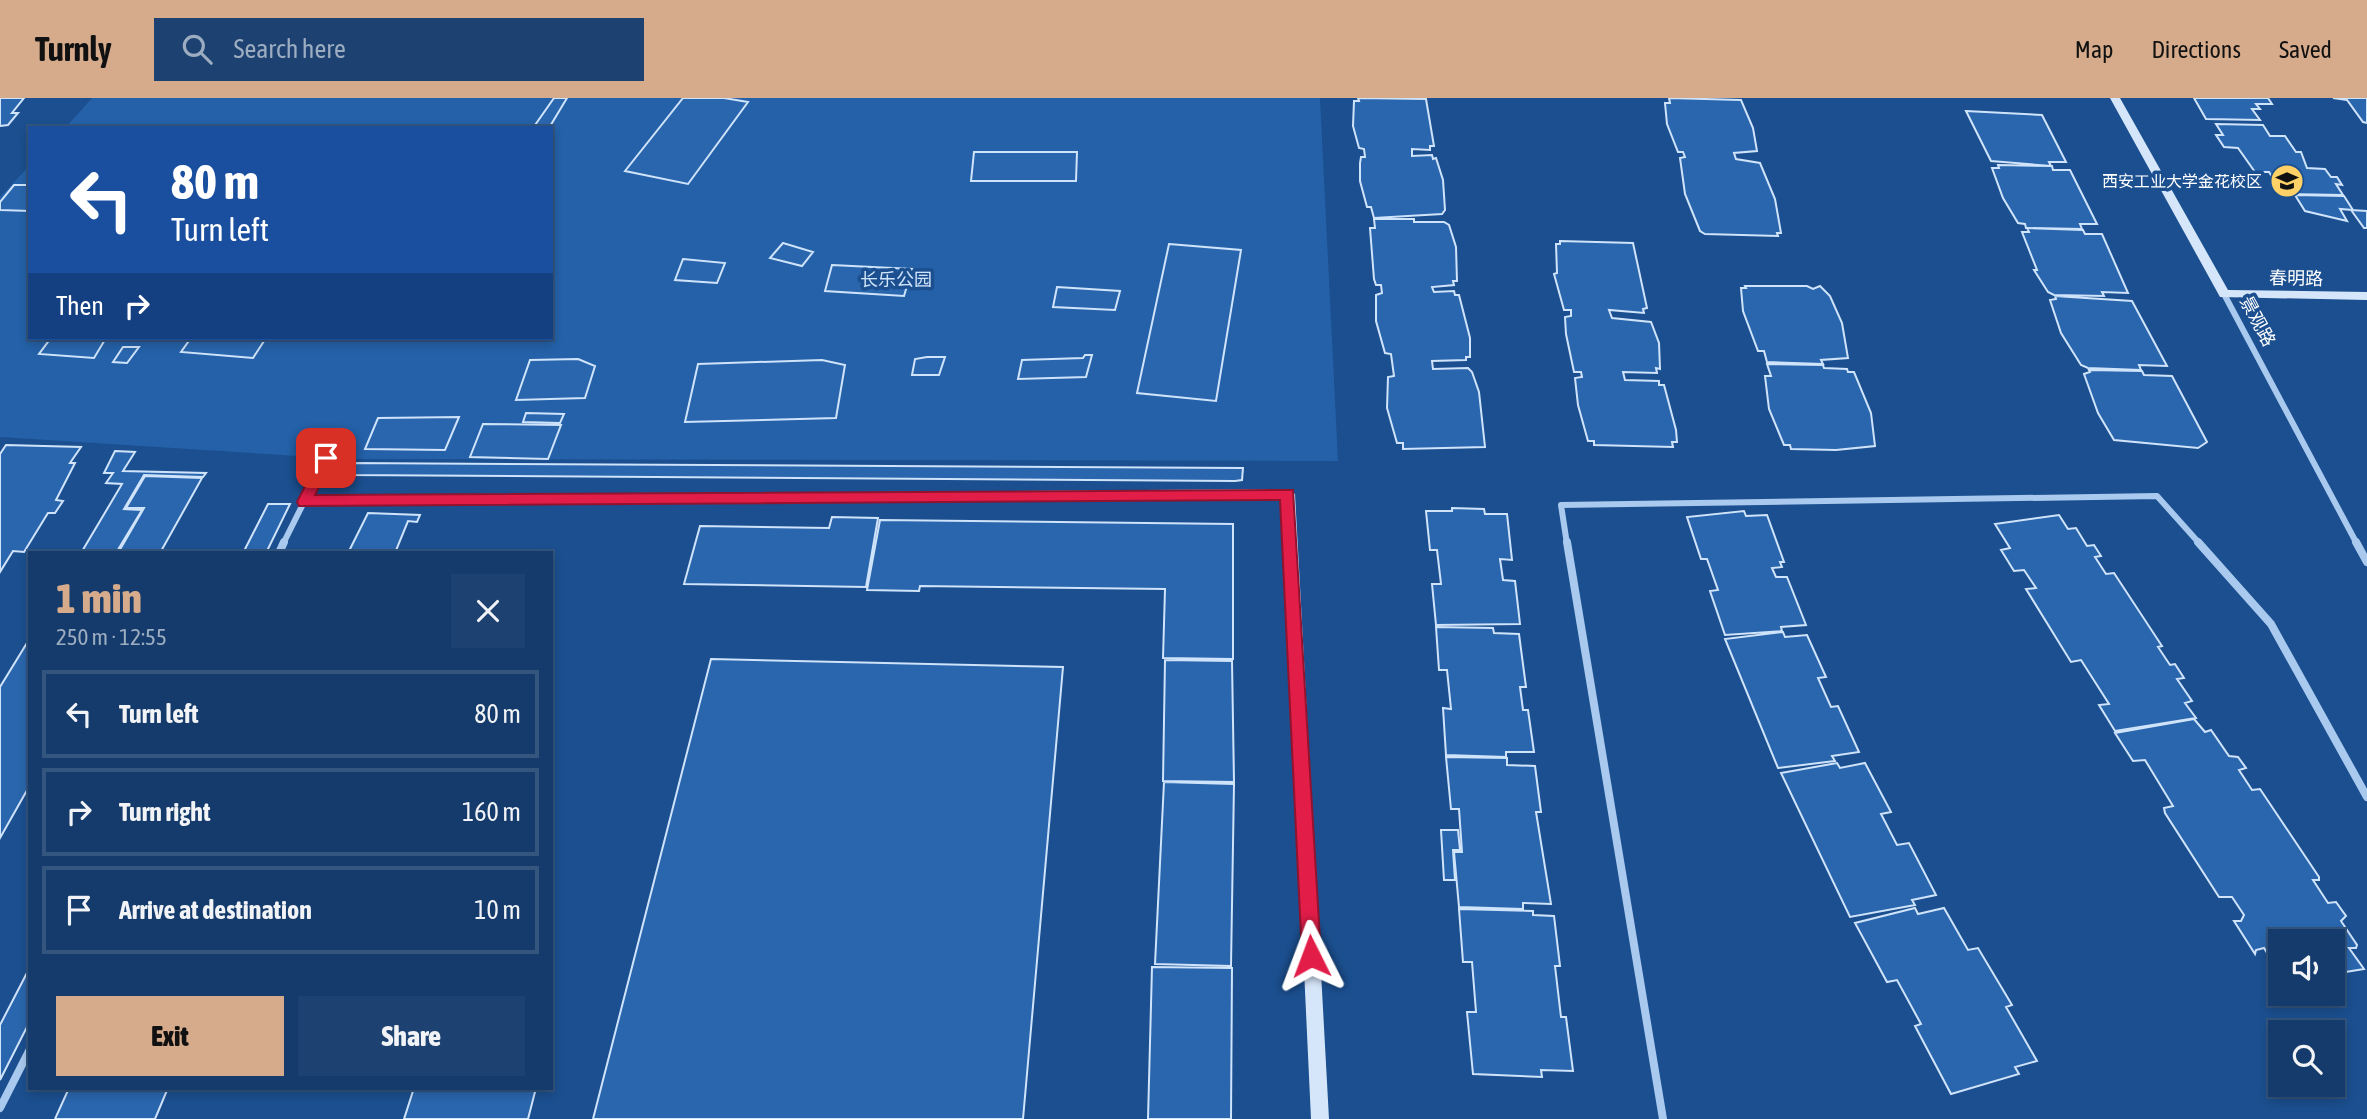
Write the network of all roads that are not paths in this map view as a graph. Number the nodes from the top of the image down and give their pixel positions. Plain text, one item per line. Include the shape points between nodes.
1 (2115, 98) edge
2 (2224, 294) junction
3 (2367, 296) edge
4 (326, 458) dead end
5 (304, 502) junction
6 (280, 551) edge
7 (2367, 562) edge
8 (2367, 797) edge
9 (28, 1053) edge
10 (0, 1108) edge
11 (1320, 1119) edge
12 (1663, 1119) edge

1 - 2 street, 景观路
2 - 3 street, 春明路
2 - 7 street, 景观路
4 - 5 street
5 - 6 street
5 - 11 street via 1288,494
8 - 12 street via 2272,624 2157,496 1561,505
9 - 10 street

